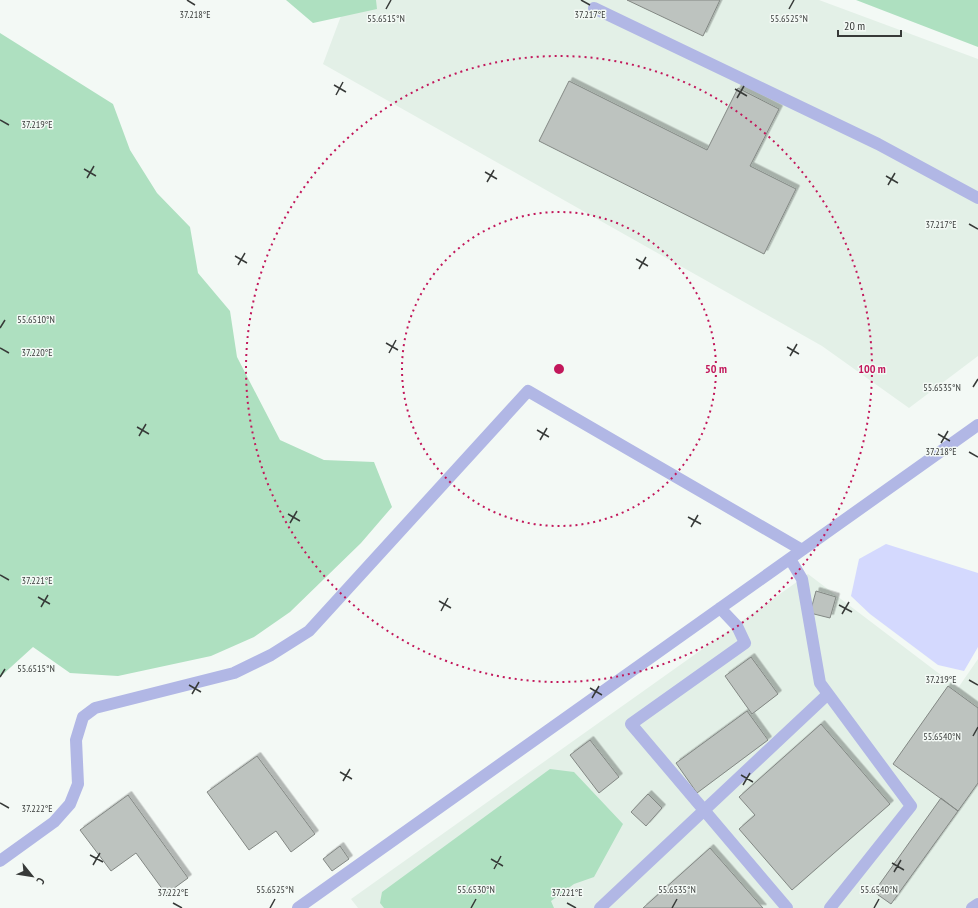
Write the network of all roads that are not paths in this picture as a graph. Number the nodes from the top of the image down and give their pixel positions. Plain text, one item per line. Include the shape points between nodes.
1 (594, 8) dead end
2 (978, 198) edge
3 (978, 425) edge
4 (802, 550) junction
5 (790, 559) junction
6 (720, 608) junction
7 (828, 694) junction
8 (704, 810) junction
9 (0, 861) edge
10 (978, 904) edge
11 (298, 908) edge
12 (600, 908) edge
13 (787, 908) edge
14 (830, 908) edge
15 (972, 908) edge

1 - 2 street via 878,144
3 - 4 street
4 - 5 street
4 - 9 street via 528,391 309,631 271,655 234,673 95,708 83,717 76,740 78,784 70,804 54,822
5 - 6 street
5 - 7 street via 802,579 820,683
6 - 8 street via 737,626 745,642 631,724
6 - 11 street
7 - 8 street
7 - 14 street via 911,806
8 - 12 street
8 - 13 street
10 - 15 street

